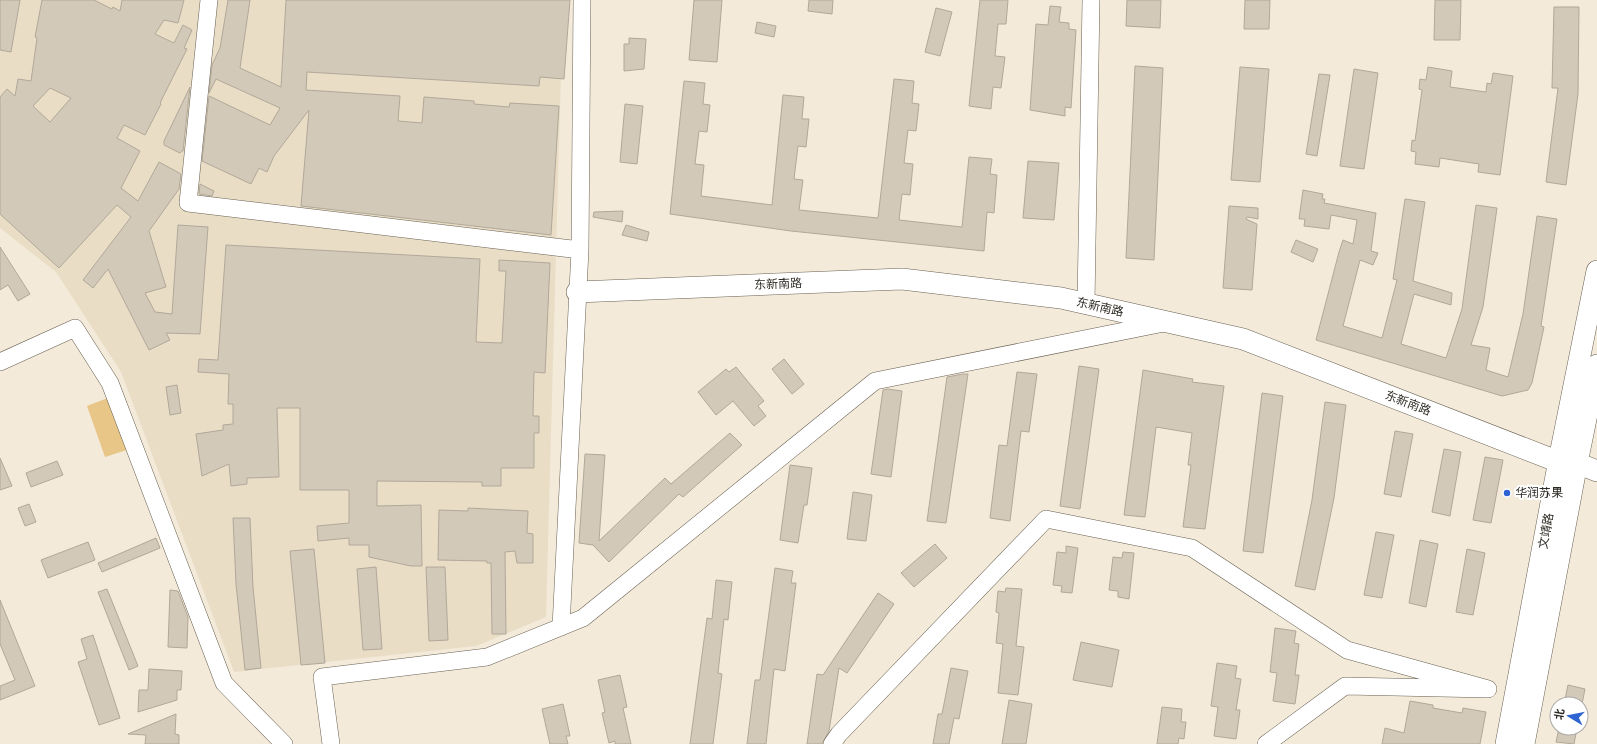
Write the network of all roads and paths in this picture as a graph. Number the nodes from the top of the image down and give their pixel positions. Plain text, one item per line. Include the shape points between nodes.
1 (209, 0) edge
2 (582, 0) edge
3 (1091, 0) edge
4 (580, 250) junction
5 (1597, 271) edge
6 (577, 292) junction
7 (1086, 304) junction
8 (1167, 322) junction
9 (0, 362) edge
10 (1597, 365) edge
11 (1568, 463) junction
12 (1597, 471) edge
13 (561, 627) junction
14 (284, 744) edge
15 (332, 744) edge
16 (832, 744) edge
17 (1266, 744) edge
18 (1506, 744) edge
19 (1524, 744) edge

1 - 4 street via 188,203
2 - 4 street
3 - 7 street
4 - 6 street
5 - 11 main road, 文靖路
6 - 7 main road, 东新南路 via 902,279 1061,298
6 - 13 street
7 - 8 main road, 东新南路
8 - 11 main road, 东新南路 via 1243,339
8 - 13 street via 875,381 583,618
9 - 14 street via 75,328 110,383 224,683
10 - 11 main road, 文靖路
11 - 12 main road, 东新南路
11 - 18 main road, 文靖路
11 - 19 main road, 文靖路
13 - 15 street via 487,657 322,677
16 - 17 street via 838,734 1046,519 1192,548 1347,650 1488,689 1344,686

